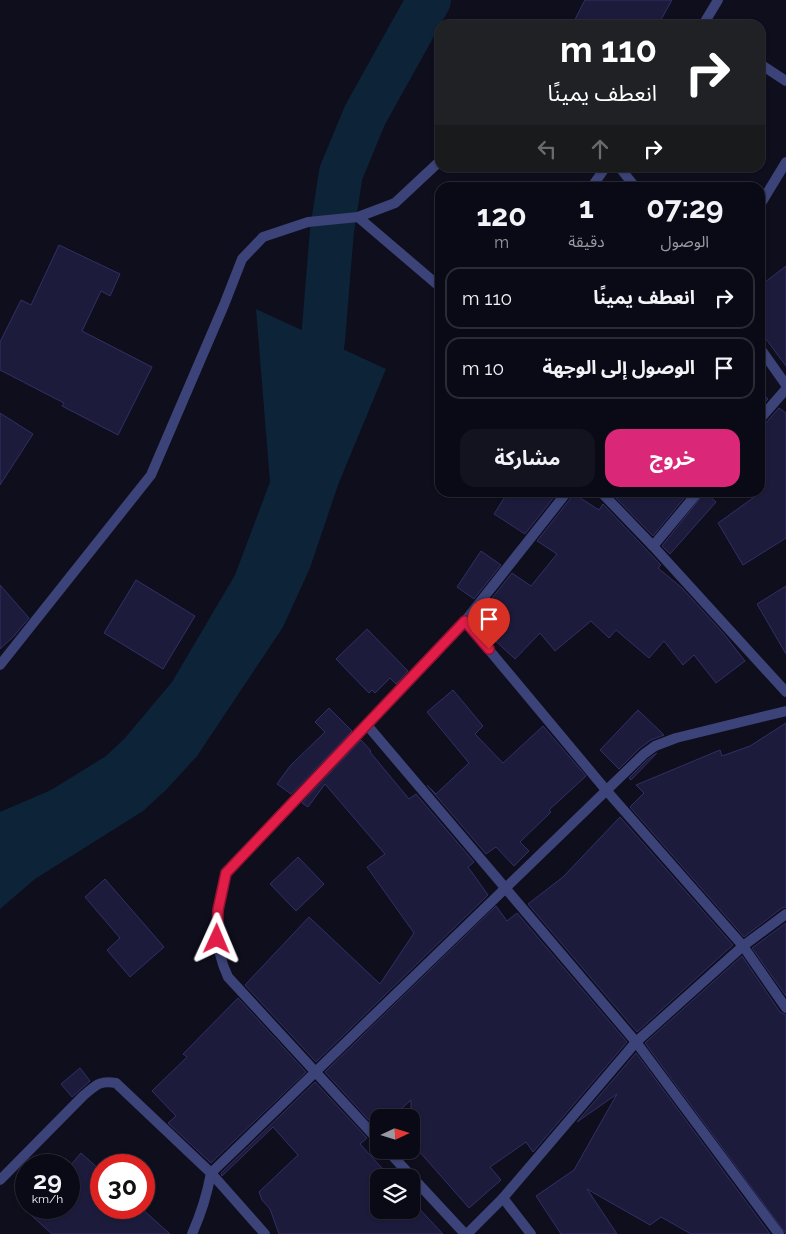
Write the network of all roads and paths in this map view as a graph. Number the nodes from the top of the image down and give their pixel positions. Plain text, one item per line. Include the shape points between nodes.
1 (718, 0) edge
2 (706, 20) edge
3 (765, 67) edge
4 (786, 81) edge
5 (786, 162) edge
6 (435, 166) edge
7 (623, 172) edge
8 (631, 182) edge
9 (765, 196) edge
10 (358, 217) junction
11 (435, 283) edge
12 (765, 356) edge
13 (786, 387) edge
14 (765, 414) edge
15 (563, 497) edge
16 (606, 497) edge
17 (694, 497) edge
18 (653, 546) junction
19 (465, 621) junction
20 (0, 665) edge
21 (786, 692) edge
22 (786, 712) edge
23 (367, 725) junction
24 (606, 790) junction
25 (505, 889) junction
26 (786, 914) edge
27 (743, 946) junction
28 (786, 1008) edge
29 (636, 1042) junction
30 (315, 1072) junction
31 (370, 1131) edge
32 (395, 1159) edge
33 (211, 1174) junction
34 (0, 1180) edge
35 (502, 1198) junction
36 (192, 1234) edge
37 (265, 1234) edge
38 (466, 1234) edge
39 (531, 1234) edge
40 (779, 1234) edge

1 - 2 street
3 - 4 street
5 - 9 street
6 - 10 street via 396,202
7 - 8 street
10 - 11 street
10 - 20 street via 308,222 263,237 242,259 151,474
12 - 13 street
13 - 14 street
15 - 19 street
16 - 18 street
17 - 18 street
18 - 21 street
19 - 23 street
19 - 24 street
22 - 24 street via 665,742 644,754
23 - 25 street
23 - 30 street via 226,873 218,910 220,960 228,976
24 - 25 street
24 - 27 street
25 - 29 street
25 - 30 street
26 - 27 street
27 - 28 street
27 - 29 street
29 - 35 street
29 - 40 street
30 - 31 street
30 - 33 street
32 - 38 street
33 - 34 street via 116,1084 106,1081 96,1084 84,1095
33 - 36 street via 208,1194
33 - 37 street
35 - 38 street
35 - 39 street

